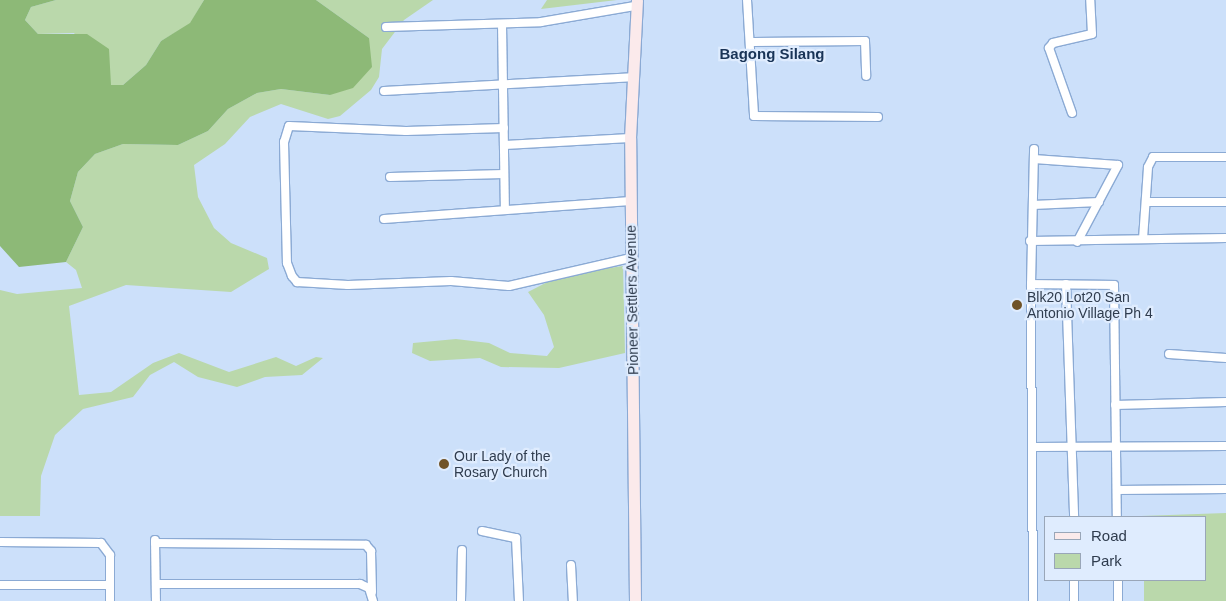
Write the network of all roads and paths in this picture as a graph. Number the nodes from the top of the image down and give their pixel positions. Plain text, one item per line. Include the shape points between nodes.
1 (747, 0) edge
2 (1090, 0) edge
3 (636, 3) edge
4 (502, 24) junction
5 (386, 27) dead end
6 (753, 42) junction
7 (866, 76) dead end
8 (632, 77) junction
9 (505, 84) junction
10 (384, 91) dead end
11 (1072, 113) dead end
12 (878, 116) dead end
13 (504, 128) junction
14 (630, 138) junction
15 (505, 145) junction
16 (1034, 149) dead end
17 (1226, 157) edge
18 (1034, 159) junction
19 (504, 174) junction
20 (390, 178) dead end
21 (630, 201) junction
22 (1099, 202) junction
23 (1147, 202) junction
24 (1226, 202) edge
25 (1034, 204) junction
26 (505, 207) junction
27 (384, 219) dead end
28 (1226, 238) edge
29 (1143, 239) junction
30 (1030, 241) junction
31 (1077, 242) junction
32 (630, 258) junction
33 (1031, 284) junction
34 (1066, 284) junction
35 (1169, 354) dead end
36 (1226, 358) edge
37 (1226, 402) edge
38 (1115, 405) junction
39 (1074, 446) junction
40 (1226, 446) edge
41 (1032, 447) junction
42 (1117, 448) junction
43 (1226, 488) edge
44 (1117, 490) junction
45 (1074, 516) edge
46 (1117, 516) edge
47 (482, 531) dead end
48 (0, 542) edge
49 (462, 550) dead end
50 (571, 565) dead end
51 (1074, 581) edge
52 (1118, 581) edge
53 (156, 584) junction
54 (0, 585) edge
55 (110, 586) junction
56 (372, 592) junction
57 (110, 601) edge
58 (156, 601) edge
59 (373, 601) edge
60 (461, 601) edge
61 (518, 601) edge
62 (573, 601) edge
63 (635, 601) edge
64 (1033, 601) edge
65 (1074, 601) edge
66 (1118, 601) edge

1 - 6 street
2 - 11 street via 1092,34 1054,43 1049,48
3 - 4 street via 574,19
3 - 8 street, Pioneer Settlers Avenue
4 - 5 street
4 - 9 street
6 - 7 street via 865,41
6 - 12 street via 754,116
8 - 9 street
8 - 14 street, Pioneer Settlers Avenue
9 - 10 street
9 - 13 street
13 - 15 street
13 - 32 street via 406,131 289,126 284,142 287,263 292,276 297,282 348,285 460,281 509,286
14 - 15 street
14 - 21 street, Pioneer Settlers Avenue
15 - 19 street
16 - 18 street
17 - 23 street via 1153,157 1148,167
18 - 22 street via 1118,165
18 - 25 street
19 - 20 street
19 - 26 street
21 - 26 street
21 - 32 street, Pioneer Settlers Avenue
22 - 25 street
22 - 31 street
23 - 24 street
23 - 29 street
25 - 30 street
26 - 27 street
28 - 29 street
29 - 31 street
30 - 31 street
30 - 33 street
32 - 63 street, Pioneer Settlers Avenue
33 - 34 street
33 - 41 street
34 - 38 street via 1114,285
34 - 39 street
35 - 36 street
37 - 38 street
38 - 42 street
39 - 41 street
39 - 42 street
39 - 45 street
40 - 42 street
41 - 64 street
42 - 44 street
43 - 44 street
44 - 46 street
47 - 61 street via 516,538
48 - 55 street via 100,543 110,555
49 - 60 street
50 - 62 street
51 - 65 street
52 - 66 street
53 - 56 street via 360,584
53 - 56 street via 155,542 366,545 371,551
53 - 58 street
54 - 55 street
55 - 57 street
56 - 59 street

